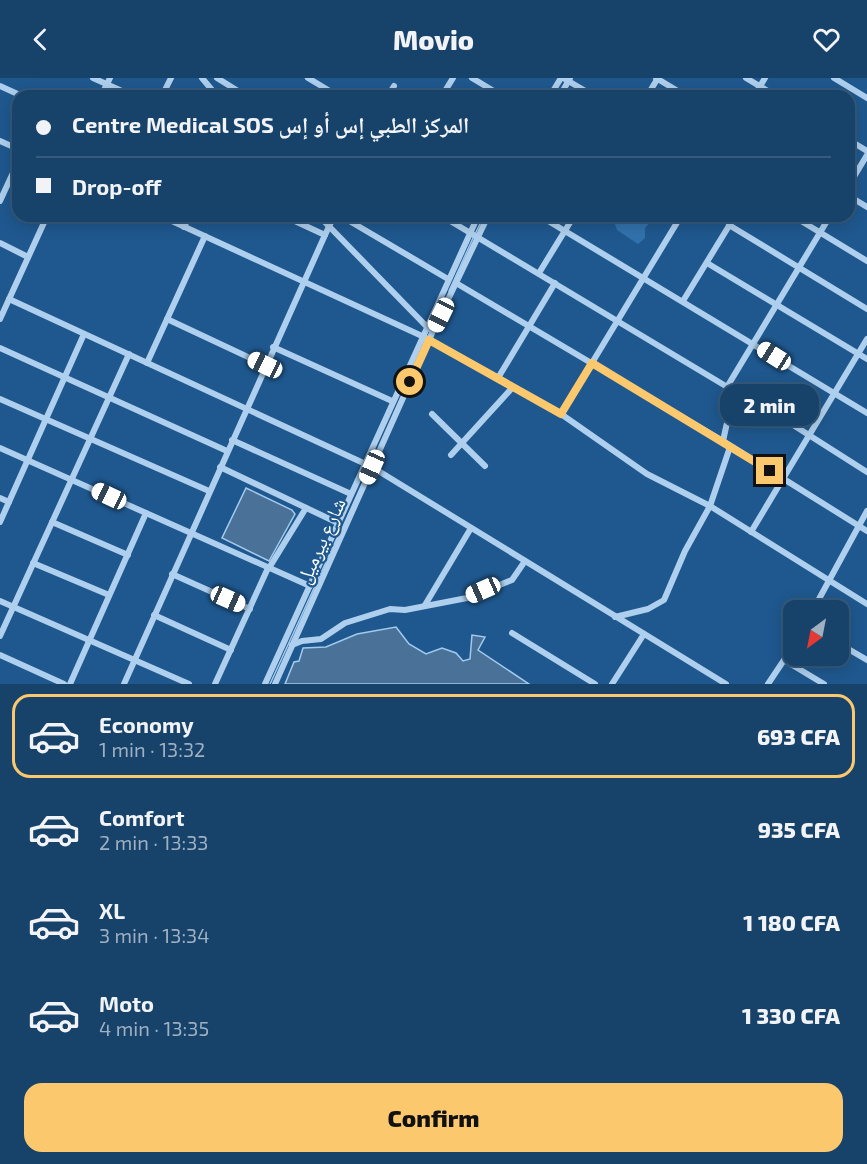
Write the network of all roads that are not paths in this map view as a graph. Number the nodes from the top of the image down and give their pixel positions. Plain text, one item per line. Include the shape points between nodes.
1 (93, 78) edge
2 (202, 78) edge
3 (217, 78) edge
4 (308, 78) edge
5 (472, 78) edge
6 (657, 78) edge
7 (746, 78) edge
8 (765, 78) edge
9 (834, 78) edge
10 (566, 79) edge
11 (108, 81) edge
12 (394, 86) dead end
13 (760, 87) junction
14 (123, 90) edge
15 (212, 90) edge
16 (236, 90) edge
17 (329, 90) edge
18 (392, 90) edge
19 (491, 90) edge
20 (556, 90) edge
21 (584, 90) edge
22 (676, 90) edge
23 (758, 90) edge
24 (765, 90) edge
25 (854, 90) edge
26 (867, 153) edge
27 (855, 174) edge
28 (12, 175) edge
29 (0, 201) edge
30 (43, 222) edge
31 (175, 222) edge
32 (186, 222) edge
33 (297, 222) edge
34 (324, 222) edge
35 (332, 222) edge
36 (351, 222) edge
37 (452, 222) edge
38 (475, 222) edge
39 (485, 222) edge
40 (550, 222) edge
41 (571, 222) edge
42 (677, 222) edge
43 (731, 222) edge
44 (803, 222) edge
45 (826, 222) edge
46 (729, 225) junction
47 (184, 226) junction
48 (329, 228) junction
49 (566, 231) junction
50 (820, 232) junction
51 (469, 233) junction
52 (325, 235) junction
53 (205, 236) junction
54 (476, 238) junction
55 (0, 243) edge
56 (28, 257) junction
57 (867, 261) edge
58 (707, 263) junction
59 (798, 268) junction
60 (539, 273) junction
61 (644, 278) junction
62 (448, 279) junction
63 (303, 281) junction
64 (555, 283) junction
65 (456, 284) junction
66 (9, 299) junction
67 (684, 302) junction
68 (777, 307) junction
69 (867, 309) edge
70 (0, 319) edge
71 (167, 319) junction
72 (618, 321) junction
73 (530, 326) junction
74 (429, 329) junction
75 (84, 334) junction
76 (422, 336) junction
77 (867, 339) edge
78 (429, 340) junction
79 (754, 343) junction
80 (273, 347) junction
81 (0, 348) edge
82 (129, 354) junction
83 (858, 354) junction
84 (867, 359) edge
85 (147, 363) junction
86 (592, 363) junction
87 (265, 365) junction
88 (64, 378) junction
89 (498, 378) junction
90 (513, 387) junction
91 (727, 387) junction
92 (734, 391) junction
93 (834, 394) junction
94 (109, 398) junction
95 (0, 399) edge
96 (392, 401) junction
97 (246, 409) junction
98 (867, 413) edge
99 (432, 414) dead end
100 (561, 414) junction
101 (46, 419) junction
102 (809, 434) junction
103 (90, 439) junction
104 (232, 440) junction
105 (723, 441) junction
106 (462, 442) junction
107 (730, 447) junction
108 (0, 448) edge
109 (227, 451) junction
110 (451, 455) dead end
111 (27, 460) junction
112 (368, 466) junction
113 (485, 466) dead end
114 (220, 467) junction
115 (867, 472) edge
116 (782, 477) junction
117 (71, 480) junction
118 (209, 491) junction
119 (351, 494) junction
120 (0, 498) edge
121 (9, 502) junction
122 (710, 506) junction
123 (306, 508) junction
124 (867, 511) edge
125 (146, 513) junction
126 (0, 522) edge
127 (52, 522) junction
128 (338, 524) junction
129 (858, 525) junction
130 (471, 528) junction
131 (867, 531) edge
132 (750, 532) junction
133 (190, 533) junction
134 (128, 555) junction
135 (525, 561) junction
136 (33, 563) junction
137 (269, 568) junction
138 (172, 574) junction
139 (830, 582) junction
140 (310, 586) junction
141 (110, 595) junction
142 (819, 600) edge
143 (0, 601) edge
144 (867, 604) edge
145 (424, 605) junction
146 (14, 607) junction
147 (250, 609) junction
148 (154, 615) junction
149 (615, 617) junction
150 (512, 633) dead end
151 (644, 634) junction
152 (0, 636) edge
153 (90, 641) junction
154 (292, 645) junction
155 (849, 649) edge
156 (231, 650) junction
157 (0, 655) edge
158 (134, 660) junction
159 (867, 660) edge
160 (783, 662) edge
161 (794, 666) edge
162 (64, 684) edge
163 (70, 684) edge
164 (124, 684) edge
165 (189, 684) edge
166 (215, 684) edge
167 (265, 684) edge
168 (275, 684) edge
169 (595, 684) edge
170 (612, 684) edge
171 (726, 684) edge
172 (768, 684) edge
173 (824, 684) edge

1 - 11 street
2 - 15 street
3 - 16 street
4 - 17 street
5 - 19 street
6 - 22 street
7 - 13 street
8 - 13 street
9 - 25 street
10 - 20 street
10 - 21 street
11 - 14 street
12 - 18 street
13 - 23 street
13 - 24 street
26 - 27 street
28 - 29 street
30 - 56 street
31 - 47 street
32 - 47 street
33 - 52 street
34 - 48 street
35 - 48 street
36 - 62 street
37 - 51 street
38 - 51 street, شارع بيرميل
39 - 54 street, شارع بيرميل
40 - 49 street
41 - 49 street
42 - 61 street
43 - 46 street
44 - 50 street
45 - 50 street
46 - 58 street
46 - 59 street
47 - 53 street
48 - 52 street
48 - 74 street
49 - 60 street
49 - 61 street
50 - 57 street
50 - 59 street
51 - 54 street
51 - 62 street, شارع بيرميل
52 - 63 street
53 - 63 street
53 - 71 street
54 - 60 street
54 - 65 street, شارع بيرميل
55 - 56 street
56 - 66 street
58 - 67 street
58 - 68 street
59 - 68 street
59 - 69 street
60 - 64 street
61 - 67 street
61 - 72 street
62 - 74 street, شارع بيرميل
63 - 76 street
63 - 80 street
64 - 72 street
64 - 73 street
65 - 73 street
65 - 74 street, شارع بيرميل
66 - 70 street
66 - 75 street
67 - 79 street
68 - 79 street
68 - 83 street
71 - 85 street
71 - 87 street
72 - 86 street
72 - 91 street
73 - 86 street
73 - 89 street
74 - 76 street, شارع بيرميل
74 - 78 street, شارع بيرميل
75 - 82 street
75 - 88 street
76 - 78 street
76 - 96 street, شارع بيرميل
77 - 83 street
78 - 89 street
78 - 112 street, شارع بيرميل
79 - 91 street
79 - 93 street
80 - 87 street
80 - 96 street
81 - 88 street
82 - 85 street
82 - 94 street
83 - 84 street
83 - 93 street
85 - 97 street
86 - 100 street
86 - 105 street
87 - 97 street
88 - 94 street
88 - 101 street
89 - 90 street
90 - 100 street
90 - 106 street
91 - 92 street
92 - 102 street
92 - 105 street
93 - 98 street
93 - 102 street
94 - 103 street
94 - 109 street
95 - 101 street
96 - 112 street, شارع بيرميل
97 - 104 street
97 - 112 street
99 - 106 street
100 - 122 street via 647,474
101 - 103 street
101 - 111 street
102 - 115 street
102 - 116 street
103 - 117 street
103 - 118 street
104 - 109 street
104 - 119 street
105 - 107 street
106 - 110 street
106 - 113 street
107 - 116 street
107 - 122 street
108 - 111 street
109 - 114 street
111 - 117 street
111 - 121 street
112 - 119 street, شارع بيرميل
112 - 130 street
112 - 154 street, شارع بيرميل
114 - 118 street
114 - 123 street
116 - 129 street
116 - 132 street
117 - 125 street
117 - 127 street
118 - 133 street
119 - 128 street, شارع بيرميل
120 - 121 street
121 - 126 street
122 - 132 street
122 - 149 street via 664,600 648,609
123 - 128 street
123 - 137 street
124 - 129 street
125 - 133 street
125 - 134 street
127 - 134 street
127 - 136 street
128 - 140 street, شارع بيرميل
129 - 131 street
129 - 139 street
130 - 135 street
130 - 145 street
132 - 139 street
133 - 137 street
133 - 138 street
134 - 141 street
135 - 145 street via 508,582 467,598
135 - 149 street
136 - 141 street
136 - 146 street
137 - 140 street
137 - 147 street
138 - 147 street
138 - 148 street
139 - 142 street
139 - 144 street
140 - 167 street, شارع بيرميل
141 - 153 street
143 - 146 street
145 - 154 street via 390,609 345,623 321,639
146 - 152 street
146 - 153 street
147 - 156 street
148 - 156 street
148 - 158 street
149 - 151 street
150 - 169 street
151 - 170 street
151 - 171 street
153 - 158 street
153 - 163 street
154 - 168 street, شارع بيرميل
155 - 159 street
156 - 166 street
157 - 162 street
158 - 164 street
158 - 165 street
160 - 172 street
161 - 173 street

